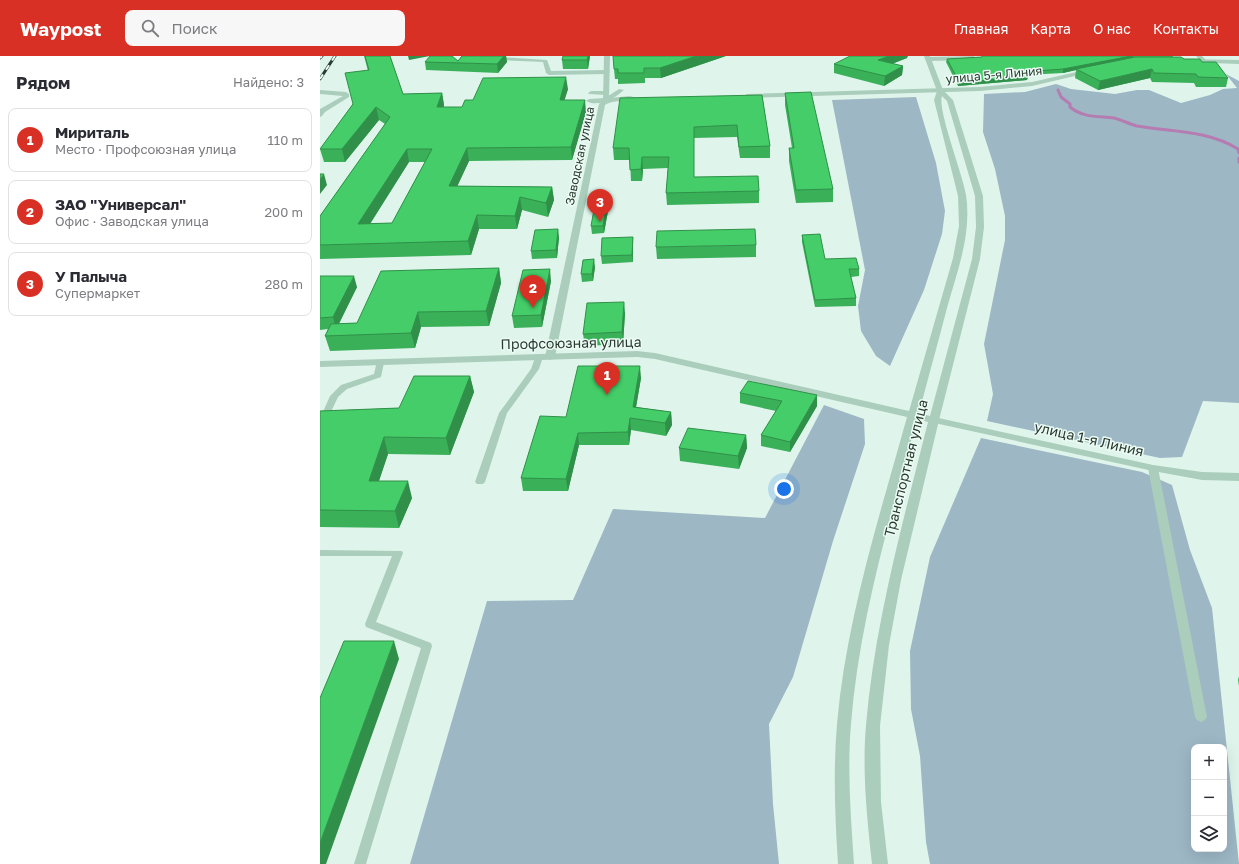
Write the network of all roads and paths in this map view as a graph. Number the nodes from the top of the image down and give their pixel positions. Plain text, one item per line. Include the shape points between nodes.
1 (607, 56) edge
2 (971, 56) edge
3 (928, 58) edge
4 (500, 59) edge
5 (1201, 59) edge
6 (1181, 61) edge
7 (1239, 62) edge
8 (1096, 70) edge
9 (607, 72) junction
10 (621, 90) dead end
11 (940, 91) junction
12 (320, 92) edge
13 (591, 93) dead end
14 (729, 94) edge
15 (606, 97) junction
16 (640, 98) edge
17 (589, 101) dead end
18 (320, 115) edge
19 (538, 357) junction
20 (550, 357) junction
21 (380, 363) junction
22 (320, 364) edge
23 (326, 414) edge
24 (913, 415) junction
25 (934, 420) junction
26 (1153, 468) junction
27 (1239, 477) edge
28 (480, 482) dead end
29 (320, 553) edge
30 (1200, 717) dead end
31 (360, 864) edge
32 (846, 864) edge
33 (880, 864) edge

1 - 9 street
2 - 3 lane via 972,58
3 - 11 street, Транспортная улица
4 - 9 lane via 545,61 549,73
5 - 6 street
5 - 7 street
8 - 11 street, улица 5-я Линия via 1026,84
9 - 15 street
10 - 15 lane
11 - 14 street
11 - 24 street, Транспортная улица via 937,100 959,182 963,211 962,226 957,258
11 - 25 street, Транспортная улица via 950,100 972,169 978,196 980,227 976,259
12 - 18 street via 346,94 346,97 322,111
13 - 15 lane
15 - 16 street, Заводская улица
15 - 17 lane
15 - 20 street, Заводская улица via 602,104
19 - 20 street, Профсоюзная улица
19 - 21 street, Профсоюзная улица
19 - 28 lane via 535,369 503,413
20 - 24 street, Профсоюзная улица via 637,354 655,356
21 - 22 street, Профсоюзная улица
21 - 23 lane via 378,375 344,387 334,396
24 - 25 street, Профсоюзная улица
24 - 32 street, Транспортная улица via 870,574 855,645 844,724 842,805
25 - 26 street, улица 1-я Линия
25 - 33 street, Транспортная улица via 882,645 873,734 873,802
26 - 27 street, улица 1-я Линия via 1202,476
26 - 30 lane
29 - 31 lane via 398,553 370,624 427,646

